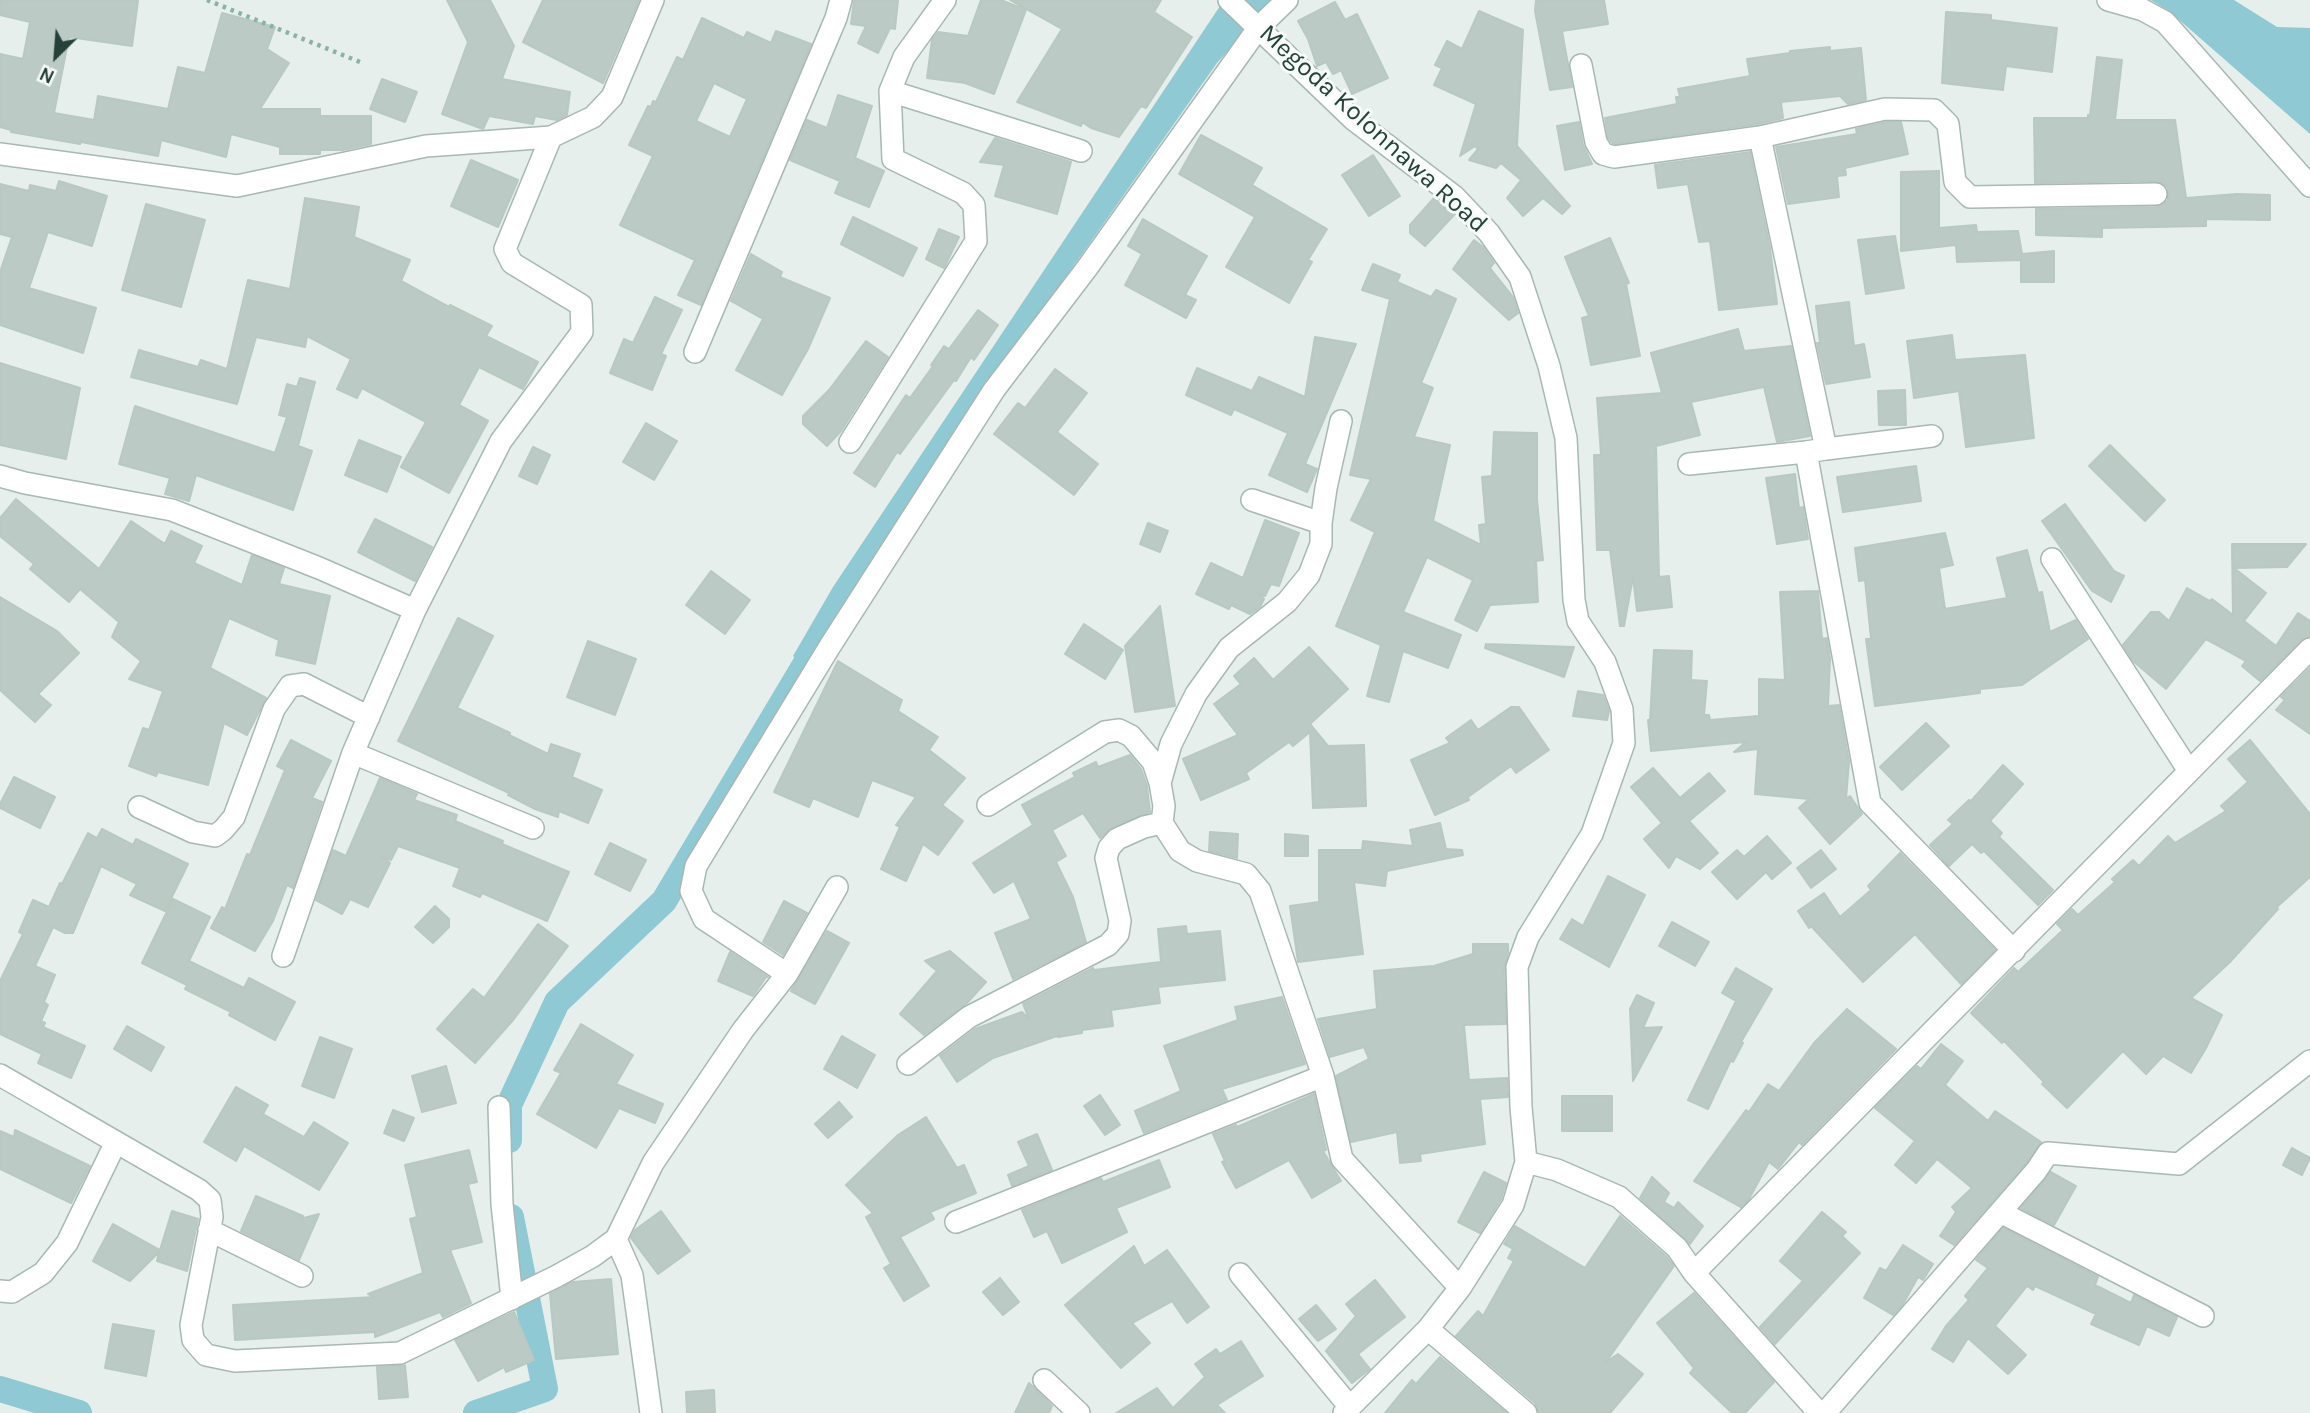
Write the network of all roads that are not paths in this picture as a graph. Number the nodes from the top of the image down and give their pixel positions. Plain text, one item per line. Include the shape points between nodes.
1 (653, 0) edge
2 (841, 0) edge
3 (945, 0) edge
4 (1229, 0) edge
5 (1287, 0) edge
6 (2108, 0) edge
7 (1259, 27) junction
8 (1581, 65) dead end
9 (890, 91) junction
10 (551, 137) junction
11 (1760, 137) junction
12 (1081, 151) dead end
13 (0, 154) edge
14 (2310, 186) edge
15 (2156, 194) dead end
16 (695, 352) dead end
17 (1341, 421) dead end
18 (1932, 436) dead end
19 (850, 442) dead end
20 (1816, 451) junction
21 (1689, 464) dead end
22 (0, 476) edge
23 (1252, 500) dead end
24 (1321, 523) junction
25 (2052, 559) dead end
26 (415, 610) junction
27 (2310, 649) edge
28 (369, 717) junction
29 (353, 753) junction
30 (2189, 771) junction
31 (1160, 783) junction
32 (988, 805) dead end
33 (139, 807) dead end
34 (1162, 823) junction
35 (533, 828) dead end
36 (837, 887) dead end
37 (2014, 951) junction
38 (283, 956) dead end
39 (787, 974) junction
40 (2310, 1061) edge
41 (908, 1064) dead end
42 (0, 1075) edge
43 (1323, 1076) junction
44 (499, 1107) dead end
45 (116, 1142) junction
46 (1526, 1162) junction
47 (2000, 1212) junction
48 (956, 1223) dead end
49 (209, 1230) junction
50 (616, 1239) junction
51 (1694, 1273) junction
52 (1240, 1275) dead end
53 (302, 1276) dead end
54 (1460, 1288) junction
55 (0, 1291) edge
56 (516, 1296) junction
57 (2203, 1316) dead end
58 (1428, 1329) junction
59 (1044, 1380) dead end
60 (1346, 1410) edge
61 (651, 1413) edge
62 (1079, 1413) edge
63 (1526, 1413) edge
64 (1819, 1413) edge
65 (1825, 1413) edge

1 - 10 street via 612,97 593,117
2 - 16 street
3 - 9 street via 904,57
4 - 7 street, Megoda Kolonnawa Road
5 - 7 street
6 - 14 street via 2165,22
7 - 39 street via 994,390 696,866 691,891 704,919
7 - 46 street, Megoda Kolonnawa Road via 1354,120 1454,196 1489,233 1520,277 1566,438 1574,600 1578,621 1605,662 1622,709 1624,743 1592,835 1528,937 1517,967
8 - 11 street via 1596,142 1603,154 1614,157
9 - 12 street
9 - 19 street via 893,159 963,193 974,205 976,241
10 - 13 street via 426,146 237,186
10 - 26 street via 505,248 512,263 581,305 582,332 501,441
11 - 15 street via 1885,109 1934,110 1948,124 1955,182 1970,197
11 - 20 street
17 - 24 street
18 - 20 street
20 - 21 street
20 - 37 street via 1870,803
22 - 26 street via 173,510
23 - 24 street
24 - 31 street via 1321,544 1309,575 1287,602 1229,648 1196,694 1171,744
25 - 30 street
26 - 28 street
27 - 30 street
28 - 29 street
28 - 33 street via 304,684 290,686 274,709 234,817 223,830 215,836 193,832
29 - 35 street
29 - 38 street
30 - 37 street
31 - 32 street via 1153,762 1131,736 1119,730 1105,733
31 - 34 street
34 - 41 street via 1117,839 1109,848 1106,858 1120,921 1118,934 1108,945 969,1017
34 - 43 street via 1180,850 1197,861 1246,874 1260,891
36 - 39 street
37 - 51 street
39 - 50 street via 743,1030 653,1163
40 - 47 street via 2179,1164 2048,1153
42 - 45 street
43 - 48 street
43 - 54 street via 1342,1159
44 - 56 street via 502,1204
45 - 49 street via 199,1189 210,1200
45 - 55 street via 67,1243 43,1273 12,1292
46 - 51 street via 1619,1197 1677,1248
46 - 54 street, Megoda Kolonnawa Road via 1513,1205
47 - 57 street
47 - 65 street
49 - 53 street
49 - 56 street via 191,1325 193,1340 206,1354 235,1361 400,1353
50 - 56 street
50 - 61 street via 632,1275
51 - 64 street
52 - 60 street
54 - 58 street, Megoda Kolonnawa Road
58 - 60 street, Megoda Kolonnawa Road
58 - 63 street
59 - 62 street

